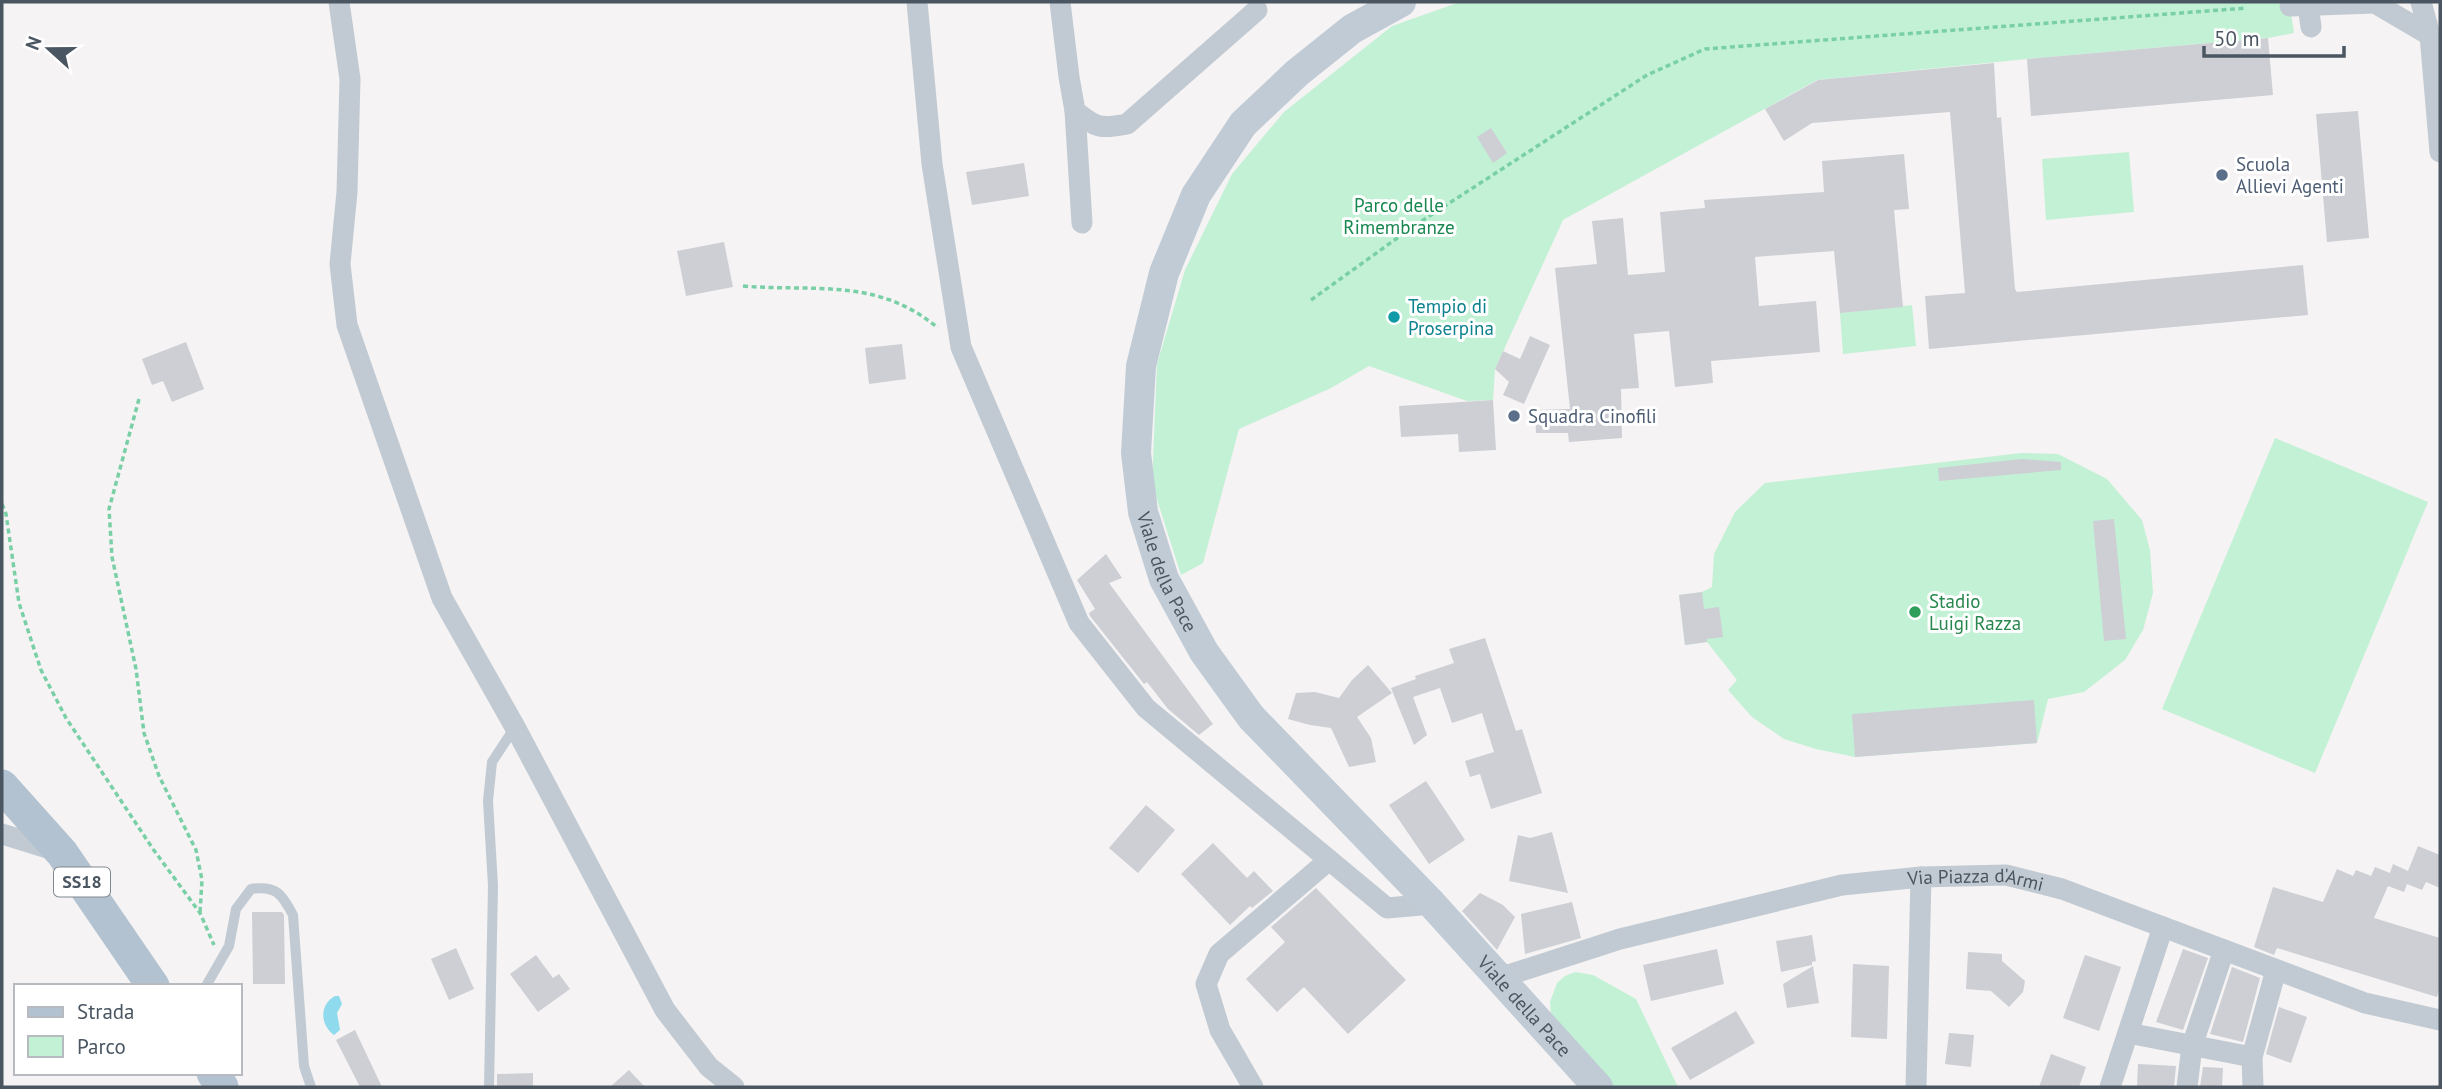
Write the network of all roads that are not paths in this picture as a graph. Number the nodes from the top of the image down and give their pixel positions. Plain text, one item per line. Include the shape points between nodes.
1 (339, 2) edge
2 (918, 2) edge
3 (1060, 2) edge
4 (1401, 2) edge
5 (2374, 2) edge
6 (2421, 2) edge
7 (1256, 10) dead end
8 (2311, 27) dead end
9 (2435, 39) edge
10 (1075, 111) junction
11 (2440, 152) edge
12 (1082, 223) dead end
13 (515, 727) junction
14 (2, 786) edge
15 (2, 834) edge
16 (62, 853) junction
17 (1329, 860) junction
18 (1921, 877) junction
19 (1432, 904) junction
20 (2163, 927) junction
21 (2224, 950) junction
22 (2276, 970) junction
23 (1499, 978) junction
24 (152, 984) edge
25 (207, 984) edge
26 (2440, 1020) edge
27 (2128, 1033) junction
28 (2192, 1046) junction
29 (2252, 1057) junction
30 (311, 1087) edge
31 (489, 1087) edge
32 (734, 1087) edge
33 (1253, 1087) edge
34 (1598, 1087) edge
35 (1916, 1087) edge
36 (2110, 1087) edge
37 (2187, 1087) edge
38 (2253, 1087) edge

1 - 13 street via 350,79 340,264 347,325 442,598
2 - 17 street via 932,164 961,347 1079,623 1146,708
3 - 10 street
4 - 19 main road, Viale della Pace via 1352,29 1243,124 1196,195 1164,273 1141,366 1136,453 1143,512 1164,579 1204,652 1251,717
5 - 8 street via 2299,6
5 - 9 street
6 - 9 street
7 - 10 street via 1127,124 1093,126
9 - 11 street
10 - 12 street
13 - 31 lane via 492,762 488,801 493,886
13 - 32 street via 665,1010 709,1067
14 - 16 main road, SS18
15 - 16 street
16 - 24 main road, SS18
17 - 19 street via 1387,908
17 - 33 street via 1219,954 1206,984 1220,1030
18 - 20 street, Via Piazza d'Armi via 2006,875 2062,889
18 - 23 street, Via Piazza d'Armi via 1842,885 1619,939
18 - 35 street
19 - 23 main road, Viale della Pace
20 - 21 street, Via Piazza d'Armi
20 - 27 street
21 - 22 street, Via Piazza d'Armi
21 - 28 street
22 - 26 street, Via Piazza d'Armi via 2365,1003
22 - 29 street
23 - 34 main road, Viale della Pace
25 - 30 lane via 229,946 236,909 251,888 266,887 283,895 293,915 303,1066
27 - 28 street
27 - 36 street
28 - 29 street
28 - 37 street
29 - 38 street

